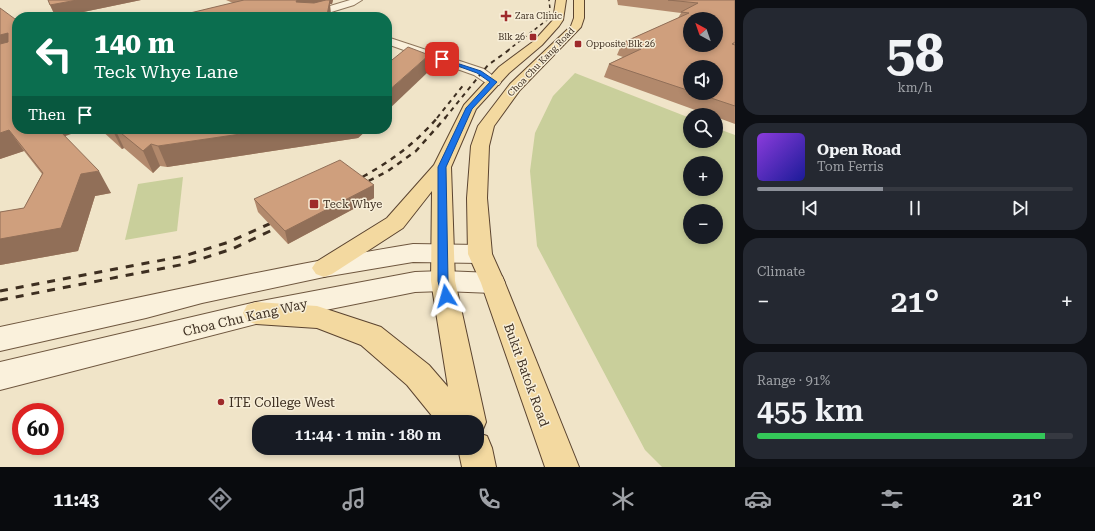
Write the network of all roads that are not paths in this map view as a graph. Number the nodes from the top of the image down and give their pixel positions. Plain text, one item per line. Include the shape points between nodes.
1 (357, 0) edge
2 (561, 0) edge
3 (579, 0) edge
4 (323, 12) edge
5 (392, 42) edge
6 (499, 76) junction
7 (442, 167) junction
8 (480, 254) junction
9 (444, 267) junction
10 (324, 268) junction
11 (493, 283) junction
12 (256, 313) junction
13 (0, 339) edge
14 (0, 376) edge
15 (451, 415) edge
16 (469, 415) edge
17 (476, 455) edge
18 (478, 467) edge
19 (562, 467) edge

1 - 4 main road
2 - 6 main road, Choa Chu Kang Road via 555,24 538,43
3 - 8 main road, Choa Chu Kang Road via 576,27 515,87 486,126 480,146 478,173
5 - 6 main road via 479,72
6 - 7 main road, Choa Chu Kang Road via 469,108
7 - 9 main road, Choa Chu Kang Road
7 - 10 main road via 395,223
8 - 9 main road, Choa Chu Kang Way
8 - 11 main road, Choa Chu Kang Road
9 - 10 main road, Choa Chu Kang Way via 413,253
9 - 11 main road, Choa Chu Kang Way
9 - 12 main road, Choa Chu Kang Way via 415,282
9 - 16 main road
10 - 13 main road, Choa Chu Kang Way
11 - 19 main road, Bukit Batok Road
12 - 14 main road, Choa Chu Kang Way
12 - 15 main road via 317,318 371,336 418,375
17 - 18 main road

